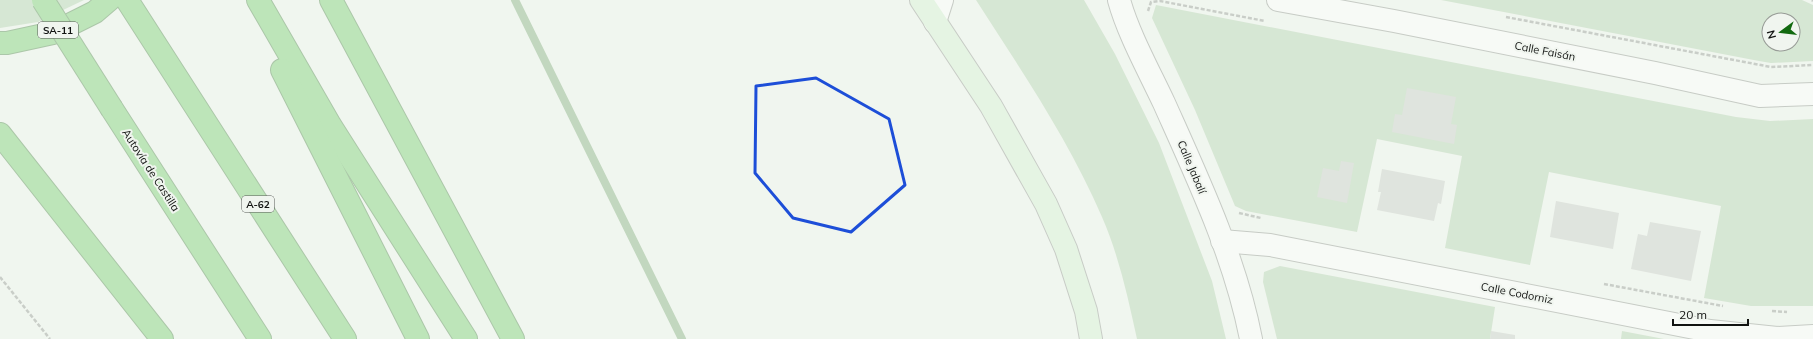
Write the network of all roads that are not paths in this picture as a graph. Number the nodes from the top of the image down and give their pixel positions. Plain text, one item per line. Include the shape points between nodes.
1 (43, 0) edge
2 (109, 0) edge
3 (127, 0) edge
4 (254, 0) edge
5 (258, 0) edge
6 (331, 0) edge
7 (921, 0) edge
8 (942, 0) edge
9 (1119, 0) edge
10 (1278, 0) edge
11 (1333, 5) edge
12 (935, 22) junction
13 (0, 43) edge
14 (1813, 94) edge
15 (0, 134) edge
16 (1222, 241) junction
17 (1813, 336) edge
18 (162, 339) edge
19 (260, 339) edge
20 (345, 339) edge
21 (418, 339) edge
22 (466, 339) edge
23 (513, 339) edge
24 (1091, 339) edge
25 (1251, 339) edge

1 - 19 highway, Autovía de Castilla, bridge
2 - 13 highway, SA-11 via 95,12 53,33
3 - 20 highway, A-62
4 - 21 highway via 276,57
5 - 22 highway via 330,125
6 - 23 highway
7 - 12 street
8 - 12 street
9 - 16 street, Calle Jabalí via 1190,160
10 - 11 street, Calle Faisán
11 - 14 street, Calle Faisán via 1394,21 1760,96
12 - 24 street via 991,106 1046,204 1066,249 1086,311
15 - 18 highway
16 - 17 street, Calle Codorniz via 1270,245 1710,332 1777,338
16 - 25 street, Calle Jabalí via 1244,303

